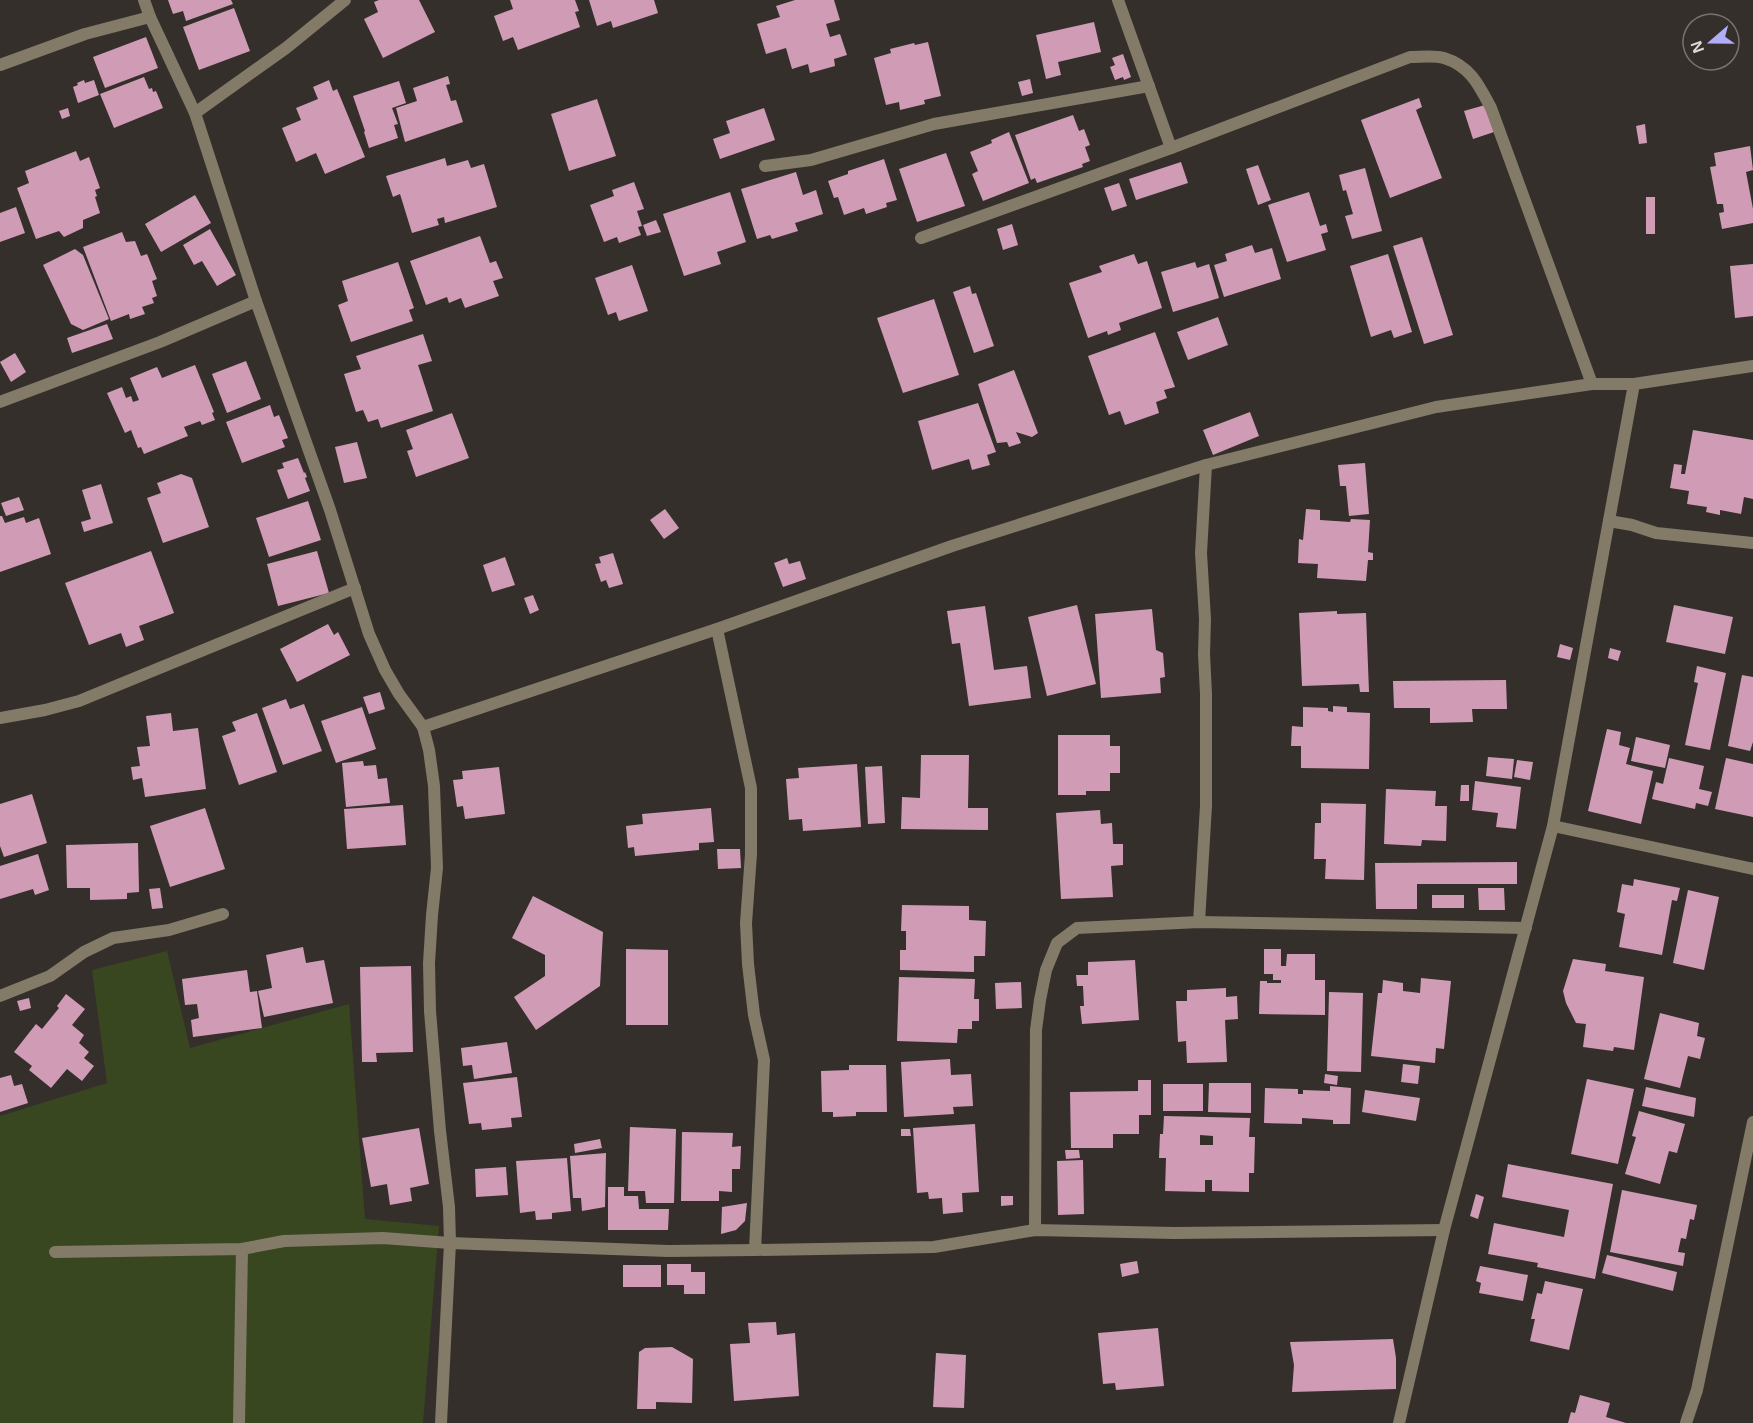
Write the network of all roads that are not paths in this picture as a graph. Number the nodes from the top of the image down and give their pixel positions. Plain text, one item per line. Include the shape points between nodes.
1 (144, 0) edge
2 (345, 0) edge
3 (1118, 0) edge
4 (150, 17) junction
5 (0, 65) edge
6 (1149, 86) junction
7 (195, 113) junction
8 (1171, 148) junction
9 (765, 166) dead end
10 (921, 238) dead end
11 (256, 301) junction
12 (1753, 366) edge
13 (1592, 384) junction
14 (1634, 384) junction
15 (0, 402) edge
16 (1206, 465) junction
17 (1609, 521) junction
18 (1753, 543) edge
19 (355, 588) junction
20 (717, 629) junction
21 (0, 718) edge
22 (423, 727) junction
23 (1553, 826) junction
24 (1753, 869) edge
25 (223, 914) dead end
26 (1198, 922) junction
27 (1526, 928) junction
28 (0, 996) edge
29 (1753, 1122) edge
30 (1035, 1230) junction
31 (1444, 1230) junction
32 (450, 1243) junction
33 (242, 1249) junction
34 (755, 1250) junction
35 (56, 1252) dead end
36 (239, 1423) edge
37 (441, 1423) edge
38 (1399, 1423) edge
39 (1686, 1423) edge

1 - 4 street
2 - 7 street
3 - 6 street
4 - 5 street via 85,34
4 - 7 street
6 - 8 street
6 - 9 street via 934,124 811,160
7 - 11 street
8 - 10 street
8 - 13 street via 1410,57 1442,57 1463,67 1476,80 1491,108
11 - 15 street
11 - 19 street
12 - 14 street
13 - 14 street
13 - 16 street via 1436,407
14 - 17 street
16 - 20 street via 952,546
16 - 26 street via 1202,553 1206,806
17 - 18 street via 1656,533
17 - 23 street
19 - 21 street via 79,700
19 - 22 street via 385,670
20 - 22 street
20 - 34 street via 751,788 747,954 764,1060
22 - 32 street via 434,786 437,868 430,934 430,999
23 - 24 street
23 - 27 street
25 - 28 street via 170,930 113,938 50,976
26 - 27 street
26 - 30 street via 1077,928 1058,943 1046,970 1036,1030
27 - 31 street
29 - 39 street via 1697,1390
30 - 31 street
30 - 34 street via 934,1247
31 - 38 street
32 - 33 street via 383,1238 284,1241
32 - 34 street
32 - 37 street
33 - 35 street
33 - 36 street

